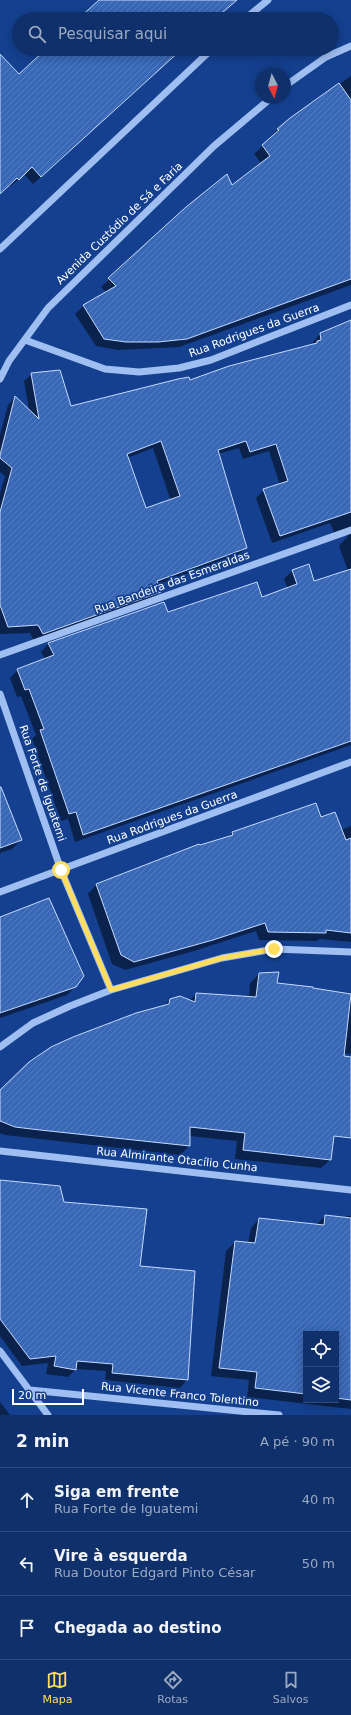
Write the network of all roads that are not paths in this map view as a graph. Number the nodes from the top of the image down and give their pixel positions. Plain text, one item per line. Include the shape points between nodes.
1 (268, 0) edge
2 (253, 12) edge
3 (351, 46) edge
4 (339, 51) edge
5 (205, 56) edge
6 (328, 56) edge
7 (291, 82) edge
8 (264, 104) edge
9 (0, 249) edge
10 (351, 305) edge
11 (25, 340) junction
12 (0, 379) edge
13 (351, 530) edge
14 (0, 655) edge
15 (0, 694) edge
16 (351, 762) edge
17 (61, 870) junction
18 (0, 892) edge
19 (351, 952) edge
20 (111, 990) junction
21 (0, 1047) edge
22 (0, 1151) edge
23 (351, 1190) edge
24 (0, 1351) edge
25 (30, 1390) junction
26 (48, 1415) edge
27 (280, 1415) edge

1 - 2 street
3 - 4 street
5 - 9 street
6 - 7 street
8 - 11 street, Avenida Custódio de Sá e Faria via 214,146 54,302
10 - 11 street, Rua Rodrigues da Guerra via 211,360 180,368 139,372 105,369
11 - 12 street, Avenida Custódio de Sá e Faria via 8,361
13 - 14 street, Rua Bandeira das Esmeraldas
15 - 17 street, Rua Forte de Iguatemi
16 - 17 street, Rua Rodrigues da Guerra
17 - 18 street, Rua Rodrigues da Guerra
17 - 20 street, Rua Forte de Iguatemi
19 - 20 street via 274,949 222,958
20 - 21 street via 33,1022
22 - 23 street, Rua Almirante Otacílio Cunha
24 - 25 street
25 - 26 street
25 - 27 street, Rua Vicente Franco Tolentino

